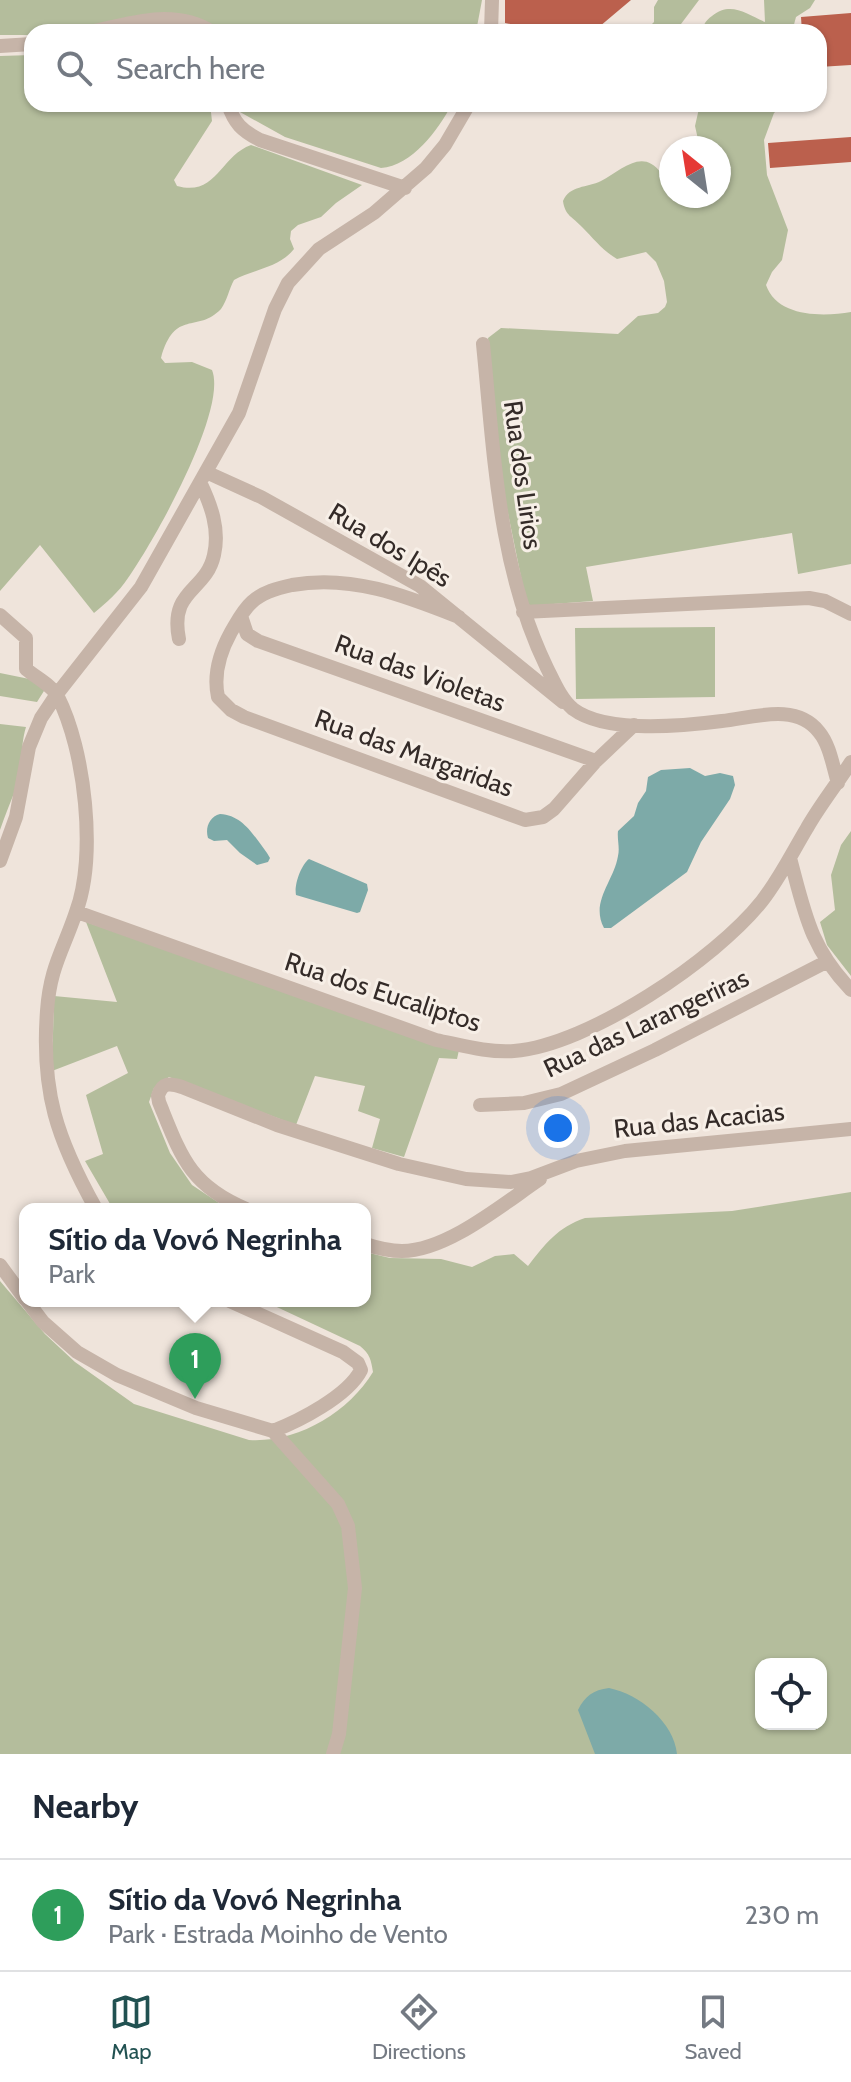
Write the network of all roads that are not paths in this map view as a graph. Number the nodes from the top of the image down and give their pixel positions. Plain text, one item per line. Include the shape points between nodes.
1 (492, 0) edge
2 (123, 24) edge
3 (191, 24) edge
4 (491, 24) edge
5 (24, 44) edge
6 (0, 46) edge
7 (231, 112) edge
8 (464, 112) edge
9 (405, 188) junction
10 (483, 344) dead end
11 (203, 477) junction
12 (523, 612) junction
13 (851, 614) edge
14 (0, 615) edge
15 (459, 617) junction
16 (237, 622) junction
17 (179, 639) dead end
18 (57, 694) junction
19 (574, 709) junction
20 (634, 725) junction
21 (596, 761) junction
22 (851, 762) edge
23 (838, 783) junction
24 (790, 858) junction
25 (0, 861) edge
26 (77, 912) junction
27 (826, 962) junction
28 (851, 990) edge
29 (480, 1105) dead end
30 (851, 1129) edge
31 (555, 1170) junction
32 (93, 1203) edge
33 (234, 1203) edge
34 (371, 1245) edge
35 (0, 1265) edge
36 (19, 1291) edge
37 (31, 1307) edge
38 (243, 1307) edge
39 (273, 1431) junction
40 (333, 1754) edge

1 - 4 street
2 - 3 street via 164,19
5 - 6 street
7 - 9 street via 245,133 260,140
8 - 9 street via 445,145
9 - 11 street via 319,249 288,283 239,413
10 - 12 street, Rua dos Lirios via 498,494
11 - 15 street, Rua dos Ipês via 261,497 420,586
11 - 17 street via 215,519 214,555 181,602
11 - 18 street via 141,587
12 - 13 street via 809,598
12 - 19 street, Rua dos Lirios via 553,680
14 - 18 street via 26,638 26,669
15 - 16 street via 404,595 333,581 278,588 252,602
15 - 19 street, Rua dos Ipês
16 - 21 street, Rua das Violetas via 258,641
16 - 21 street, Rua das Margaridas via 217,670 218,697 231,710 525,820 554,809
18 - 25 street via 29,747 16,817
18 - 26 street via 84,789 86,859
19 - 20 street, Rua dos Ipês
20 - 21 street, Rua das Margaridas
20 - 23 street, Rua dos Ipês via 765,714 797,718 819,731
22 - 23 street, Rua dos Eucaliptos
23 - 24 street, Rua dos Eucaliptos
24 - 26 street, Rua dos Eucaliptos via 740,927 680,973 582,1032 513,1051 436,1040
24 - 27 street via 809,929
26 - 32 street via 50,977 46,1062 51,1108
27 - 28 street
27 - 29 street, Rua das Larangeriras via 561,1094
30 - 31 street, Rua das Acacias via 625,1151
31 - 33 street via 511,1182 466,1179 372,1156 174,1084 164,1085 159,1102 184,1163 216,1194
31 - 34 street via 436,1243 402,1251
35 - 36 street
37 - 39 street via 77,1352 117,1375 196,1408
38 - 39 street via 343,1352 361,1370 339,1394
39 - 40 street via 326,1487 348,1526 355,1588

